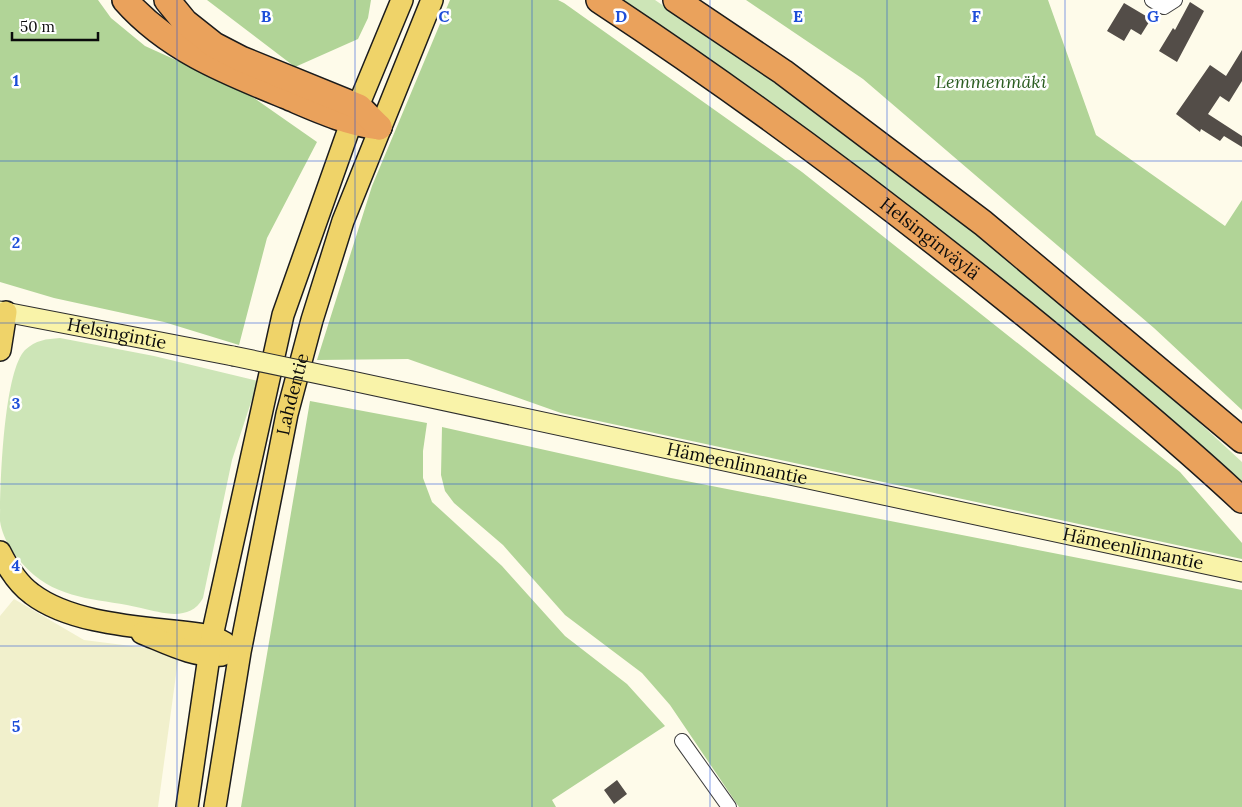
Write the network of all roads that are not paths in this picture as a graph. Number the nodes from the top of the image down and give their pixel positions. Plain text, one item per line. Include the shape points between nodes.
1 (125, 0) edge
2 (167, 0) edge
3 (402, 0) edge
4 (432, 0) edge
5 (599, 0) edge
6 (676, 0) edge
7 (1152, 0) edge
8 (1175, 0) edge
9 (355, 115) junction
10 (380, 126) junction
11 (3, 312) edge
12 (0, 350) edge
13 (233, 356) joint
14 (1242, 440) edge
15 (1242, 500) edge
16 (0, 552) edge
17 (1242, 572) edge
18 (211, 646) junction
19 (240, 652) junction
20 (682, 741) dead end
21 (187, 807) edge
22 (215, 807) edge
23 (729, 807) edge

1 - 9 highway via 166,39 200,58
2 - 9 highway via 185,22 214,45
3 - 9 main road, Lahdentie
4 - 10 main road, Lahdentie
5 - 15 highway, Helsinginväylä via 756,107 946,251 1200,460
6 - 14 highway via 783,72 983,223
7 - 8 street via 1164,7
9 - 10 highway
9 - 18 main road, Lahdentie via 283,315
10 - 19 main road, Lahdentie via 343,221 312,320 287,414
11 - 12 main road
11 - 13 main road, Helsingintie
13 - 17 main road, Hämeenlinnantie, bridge
16 - 18 main road via 20,582 41,600 73,614 119,623 170,645
18 - 19 main road
18 - 21 main road, Lahdentie
19 - 22 main road, Lahdentie
20 - 23 street

